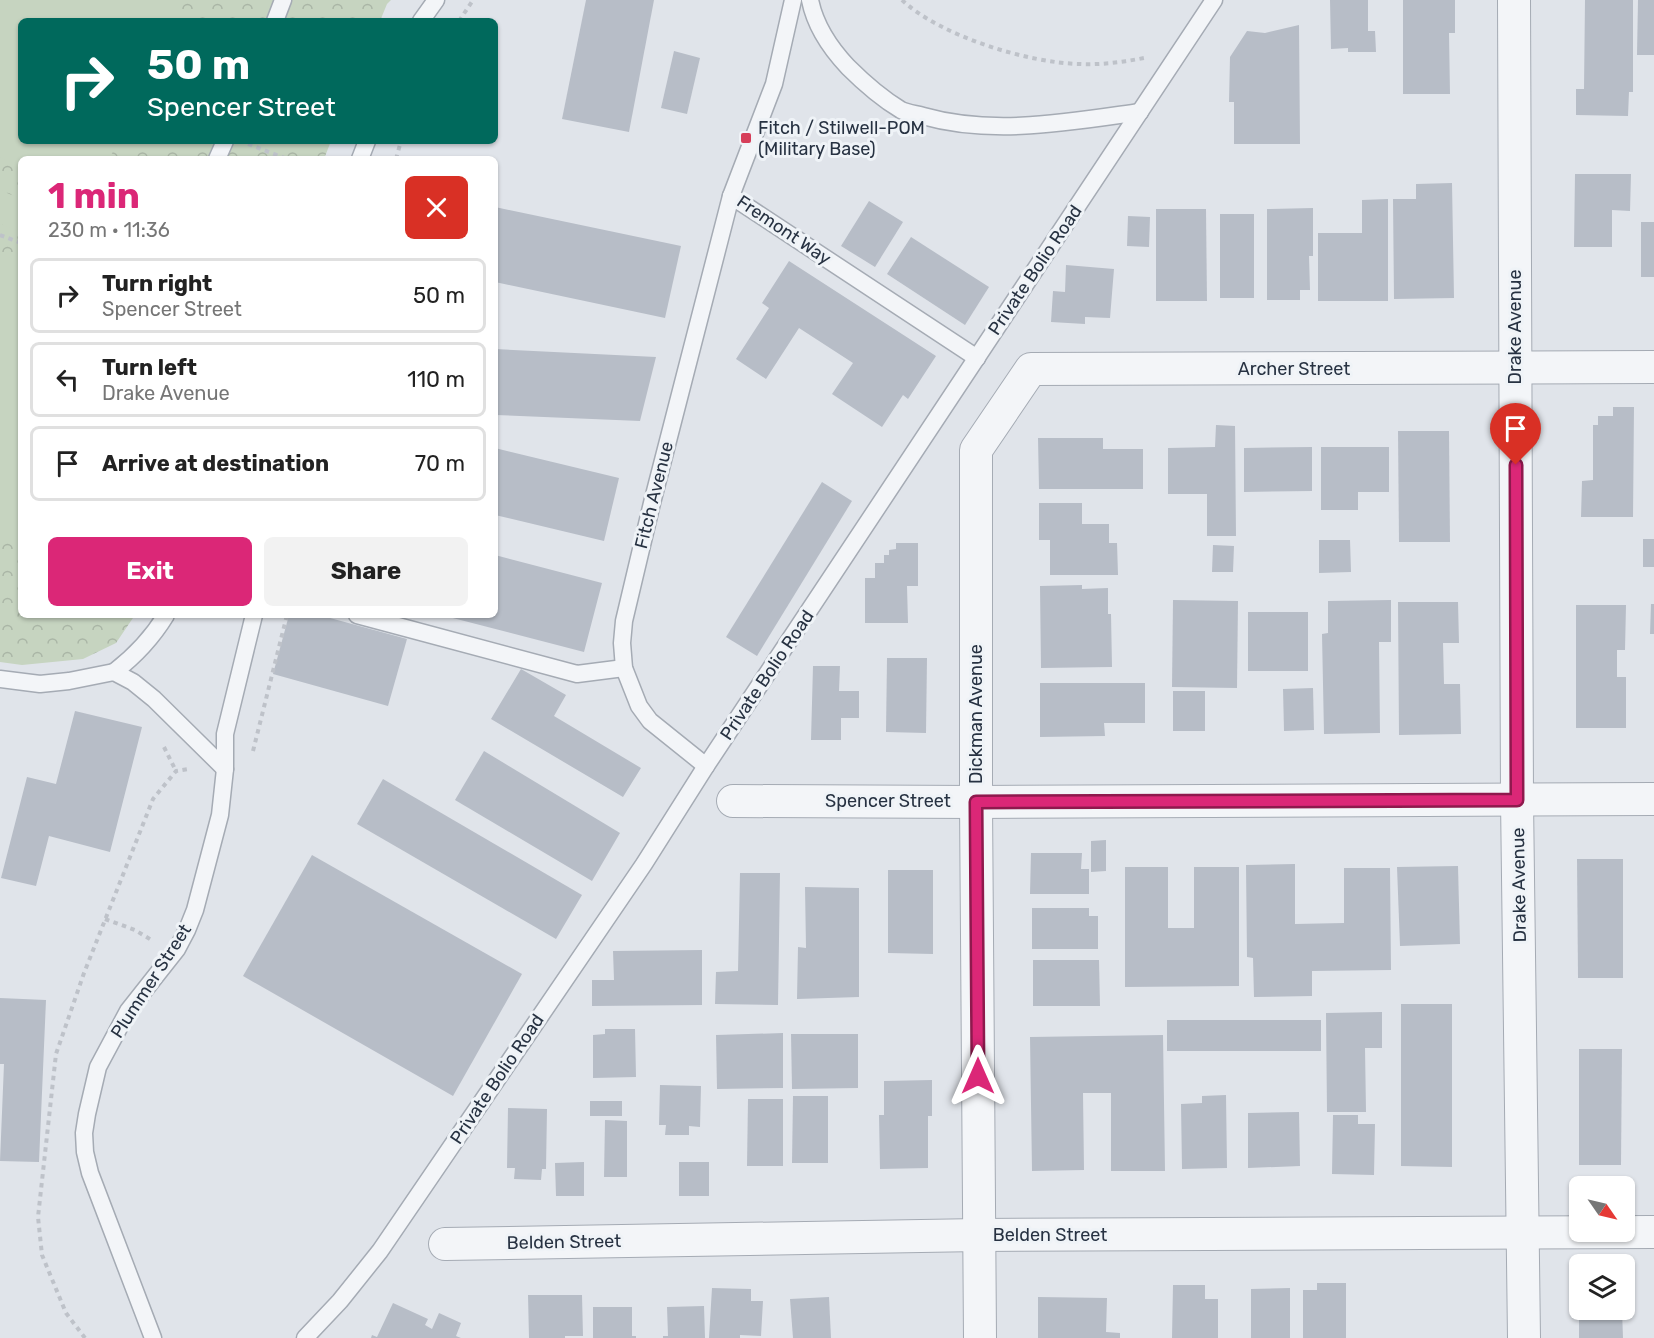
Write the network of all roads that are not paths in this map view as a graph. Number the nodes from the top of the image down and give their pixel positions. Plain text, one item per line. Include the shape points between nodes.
1 (283, 0) edge
2 (436, 0) edge
3 (793, 0) edge
4 (810, 0) edge
5 (1214, 0) edge
6 (1514, 0) edge
7 (276, 18) edge
8 (423, 18) edge
9 (1140, 112) junction
10 (731, 196) junction
11 (977, 358) junction
12 (1654, 367) edge
13 (1515, 369) junction
14 (976, 450) joint
15 (164, 618) edge
16 (253, 618) edge
17 (368, 618) edge
18 (624, 668) junction
19 (114, 672) junction
20 (0, 679) edge
21 (706, 766) junction
22 (225, 769) junction
23 (1654, 799) edge
24 (1517, 800) junction
25 (733, 801) dead end
26 (976, 802) junction
27 (1524, 1232) junction
28 (1654, 1232) edge
29 (979, 1235) junction
30 (445, 1244) dead end
31 (153, 1338) edge
32 (305, 1338) edge
33 (980, 1338) edge
34 (1524, 1338) edge

1 - 7 lane
2 - 8 lane
3 - 10 lane, Fremont Way via 774,84
4 - 9 lane via 812,12 840,58 864,84 903,111 978,126 1071,122
5 - 9 lane, Private Bolio Road
6 - 13 street, Drake Avenue
9 - 11 lane, Private Bolio Road
10 - 11 lane, Fremont Way
10 - 18 lane, Fitch Avenue via 624,621
11 - 21 lane, Private Bolio Road
12 - 13 street, Archer Street
13 - 14 street, Archer Street via 1031,369
13 - 24 street, Drake Avenue
14 - 26 street, Dickman Avenue
15 - 19 lane via 146,644
16 - 22 lane, Plummer Street via 225,734
17 - 18 lane via 577,675
18 - 21 lane, Fitch Avenue via 639,706 650,721
19 - 20 lane via 40,684
19 - 22 lane via 153,699
21 - 32 lane, Private Bolio Road via 644,864 380,1251
22 - 31 lane, Plummer Street via 220,815 187,930 118,1026 98,1067 84,1133 90,1173
23 - 24 street, Spencer Street
24 - 26 street, Spencer Street
24 - 27 street, Drake Avenue
25 - 26 street, Spencer Street
26 - 29 street, Dickman Avenue
27 - 28 street, Belden Street
27 - 29 street, Belden Street
27 - 34 street, Drake Avenue
29 - 30 street, Belden Street
29 - 33 street, Dickman Avenue

